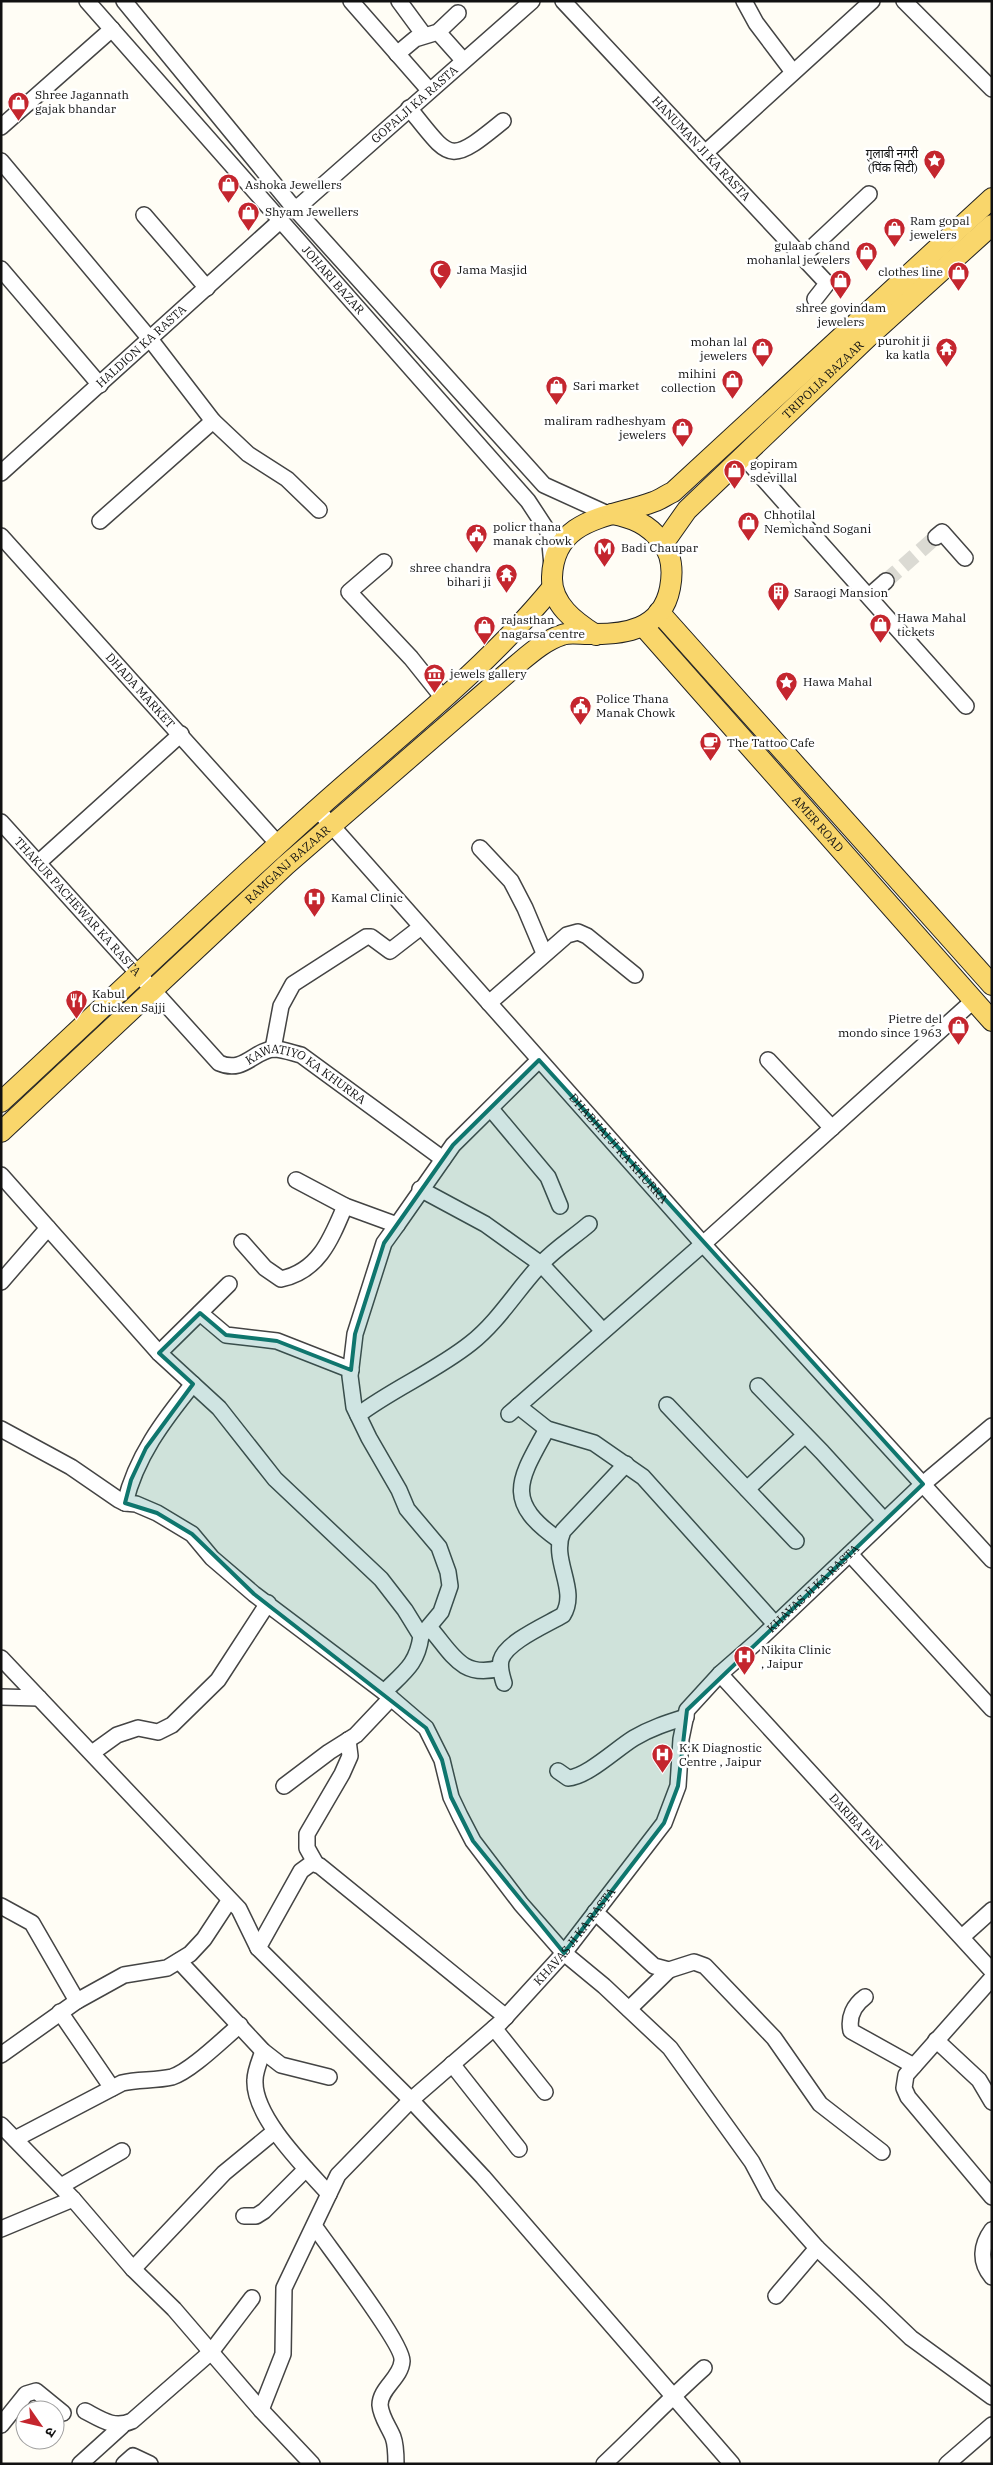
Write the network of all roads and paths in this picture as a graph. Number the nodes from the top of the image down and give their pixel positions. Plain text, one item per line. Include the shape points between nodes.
1 (87, 1) edge
2 (351, 1) edge
3 (400, 1) edge
4 (532, 1) edge
5 (563, 1) edge
6 (744, 1) edge
7 (872, 1) edge
8 (904, 1) edge
9 (131, 4) edge
10 (458, 13) dead end
11 (112, 29) junction
12 (431, 33) junction
13 (397, 54) junction
14 (463, 60) junction
15 (793, 72) junction
16 (992, 89) edge
17 (429, 90) junction
18 (409, 108) junction
19 (502, 121) dead end
20 (1, 127) edge
21 (704, 153) junction
22 (1, 161) edge
23 (868, 194) dead end
24 (992, 198) edge
25 (296, 209) junction
26 (144, 215) dead end
27 (280, 221) junction
28 (992, 225) edge
29 (803, 256) junction
30 (1, 269) edge
31 (207, 288) junction
32 (815, 299) dead end
33 (150, 340) junction
34 (100, 385) junction
35 (213, 421) junction
36 (743, 456) junction
37 (1, 473) edge
38 (319, 510) dead end
39 (611, 515) junction
40 (100, 521) dead end
41 (1, 536) edge
42 (936, 537) dead end
43 (664, 544) junction
44 (965, 558) dead end
45 (384, 562) dead end
46 (552, 580) junction
47 (886, 580) tunnel mouth
48 (869, 596) junction
49 (659, 612) junction
50 (643, 626) junction
51 (596, 634) junction
52 (443, 698) junction
53 (966, 706) dead end
54 (181, 734) junction
55 (317, 809) junction
56 (1, 822) edge
57 (332, 825) junction
58 (278, 844) junction
59 (480, 848) dead end
60 (38, 863) junction
61 (422, 927) junction
62 (544, 953) junction
63 (140, 974) junction
64 (635, 975) dead end
65 (992, 985) edge
66 (154, 991) junction
67 (973, 1001) junction
68 (489, 1003) junction
69 (992, 1020) edge
70 (273, 1049) junction
71 (539, 1060) junction
72 (768, 1060) dead end
73 (1, 1102) edge
74 (491, 1109) junction
75 (832, 1128) junction
76 (1, 1132) edge
77 (443, 1160) junction
78 (1, 1175) edge
79 (296, 1180) dead end
80 (420, 1189) junction
81 (345, 1206) junction
82 (560, 1206) dead end
83 (589, 1224) dead end
84 (397, 1225) junction
85 (48, 1228) junction
86 (242, 1242) dead end
87 (703, 1244) junction
88 (541, 1264) junction
89 (1, 1282) edge
90 (229, 1284) dead end
91 (200, 1313) junction
92 (604, 1331) junction
93 (159, 1353) junction
94 (351, 1370) junction
95 (194, 1384) junction
96 (758, 1386) dead end
97 (667, 1405) dead end
98 (358, 1415) junction
99 (992, 1426) edge
100 (1, 1429) edge
101 (547, 1430) junction
102 (805, 1435) junction
103 (626, 1464) junction
104 (923, 1484) junction
105 (748, 1489) junction
106 (125, 1503) junction
107 (884, 1520) junction
108 (559, 1540) junction
109 (796, 1541) dead end
110 (850, 1554) junction
111 (992, 1560) edge
112 (268, 1603) junction
113 (775, 1624) junction
114 (425, 1631) junction
115 (1, 1658) edge
116 (500, 1668) junction
117 (720, 1674) junction
118 (504, 1683) dead end
119 (388, 1695) junction
120 (1, 1697) edge
121 (39, 1698) junction
122 (992, 1709) edge
123 (686, 1717) junction
124 (348, 1740) junction
125 (92, 1753) junction
126 (558, 1771) dead end
127 (284, 1786) dead end
128 (316, 1864) junction
129 (229, 1901) junction
130 (1, 1906) edge
131 (992, 1910) edge
132 (596, 1912) junction
133 (962, 1937) junction
134 (258, 1948) junction
135 (564, 1953) junction
136 (179, 1962) junction
137 (669, 1970) junction
138 (992, 1971) edge
139 (992, 1978) edge
140 (865, 1997) dead end
141 (78, 2001) junction
142 (629, 2008) junction
143 (60, 2012) junction
144 (506, 2016) junction
145 (240, 2026) junction
146 (494, 2028) junction
147 (936, 2040) junction
148 (263, 2051) junction
149 (1, 2055) edge
150 (452, 2064) junction
151 (914, 2066) junction
152 (329, 2077) dead end
153 (112, 2088) junction
154 (545, 2092) dead end
155 (411, 2100) junction
156 (992, 2102) edge
157 (1, 2126) edge
158 (276, 2131) junction
159 (15, 2139) junction
160 (519, 2149) dead end
161 (122, 2151) dead end
162 (882, 2152) dead end
163 (306, 2169) junction
164 (61, 2186) junction
165 (330, 2194) junction
166 (992, 2197) edge
167 (73, 2199) junction
168 (244, 2216) dead end
169 (315, 2227) junction
170 (1, 2229) edge
171 (992, 2230) edge
172 (817, 2248) junction
173 (133, 2269) junction
174 (992, 2277) edge
175 (776, 2296) dead end
176 (252, 2298) dead end
177 (211, 2352) junction
178 (704, 2368) dead end
179 (672, 2396) junction
180 (992, 2396) edge
181 (21, 2400) edge
182 (48, 2400) edge
183 (15, 2408) edge
184 (261, 2410) junction
185 (86, 2411) dead end
186 (1, 2425) edge
187 (992, 2425) edge
188 (122, 2426) junction
189 (80, 2464) edge
190 (124, 2464) edge
191 (150, 2464) edge
192 (312, 2464) edge
193 (396, 2464) edge
194 (604, 2464) edge
195 (732, 2464) edge
196 (947, 2464) edge

1 - 11 street, JOHARI BAZAR
2 - 13 street
3 - 12 street
4 - 14 street, GOPALJI KA RASTA
5 - 21 street, HANUMAN JI KA RASTA
6 - 15 street via 756,23
7 - 15 street
8 - 16 street
9 - 25 street, JOHARI BAZAR
10 - 12 street
11 - 20 street
11 - 27 street, JOHARI BAZAR
12 - 13 street via 415,39
12 - 14 street
13 - 17 street
14 - 17 street, GOPALJI KA RASTA
15 - 21 street
17 - 18 street, GOPALJI KA RASTA
18 - 19 street via 439,145 456,152 470,148
18 - 25 street, GOPALJI KA RASTA
21 - 29 street, HANUMAN JI KA RASTA
22 - 33 street
23 - 29 street
24 - 39 main road, TRIPOLIA BAZAAR via 673,492 655,502
25 - 39 street, JOHARI BAZAR via 544,485
26 - 31 street
27 - 31 street, HALDION KA RASTA
27 - 46 street, JOHARI BAZAR via 528,501 548,534
28 - 36 main road, TRIPOLIA BAZAAR
29 - 32 street, HANUMAN JI KA RASTA via 826,285
30 - 34 street
31 - 33 street, HALDION KA RASTA
33 - 34 street, HALDION KA RASTA
33 - 35 street
34 - 37 street, HALDION KA RASTA
35 - 38 street via 248,454 287,479
35 - 40 street
36 - 43 main road, TRIPOLIA BAZAAR via 687,510
36 - 48 street
39 - 43 main road via 642,523
39 - 46 main road via 593,519 576,528 564,541 556,558
41 - 54 street, DHADA MARKET
42 - 44 street via 942,532
43 - 49 main road via 671,561 672,578 669,595
45 - 52 street via 349,592 411,658
46 - 51 main road via 569,616
46 - 52 main road, RAMGANJ BAZAAR via 527,618
47 - 48 street
48 - 53 street
49 - 50 main road
49 - 65 main road, AMER ROAD
50 - 51 main road via 629,632
50 - 67 main road, AMER ROAD
51 - 57 main road, RAMGANJ BAZAAR via 563,634 540,646
52 - 55 main road, RAMGANJ BAZAAR
54 - 58 street, DHADA MARKET
54 - 60 street
55 - 57 street, DHABHAI JI KA KHURRA
55 - 58 main road, RAMGANJ BAZAAR
56 - 60 street, THAKUR PACHEWAR KA RASTA
57 - 61 street, DHABHAI JI KA KHURRA
57 - 66 main road, RAMGANJ BAZAAR via 286,864
58 - 63 main road, RAMGANJ BAZAAR
59 - 62 street via 511,881
60 - 63 street, THAKUR PACHEWAR KA RASTA
61 - 68 street, DHABHAI JI KA KHURRA
61 - 70 street via 390,951 371,937 366,938 293,984 281,1006
62 - 64 street via 567,935 578,932
62 - 68 street
63 - 66 street, THAKUR PACHEWAR KA RASTA
63 - 73 main road, RAMGANJ BAZAAR
66 - 70 street, KAWATIYO KA KHURRA via 219,1063 229,1067 242,1064
66 - 76 main road, RAMGANJ BAZAAR
67 - 69 main road, AMER ROAD
67 - 75 street
68 - 71 street, DHABHAI JI KA KHURRA
70 - 77 street, KAWATIYO KA KHURRA via 301,1055
71 - 74 street
71 - 87 street, DHABHAI JI KA KHURRA
72 - 75 street
74 - 77 street via 466,1130
74 - 82 street via 548,1177
75 - 87 street
77 - 80 street
78 - 85 street
79 - 81 street
80 - 84 street
80 - 88 street via 486,1224
81 - 84 street
81 - 86 street via 317,1260 294,1276 281,1279 273,1274
83 - 88 street
84 - 94 street via 384,1243 355,1334
85 - 89 street
85 - 93 street
87 - 92 street
87 - 104 street, DHABHAI JI KA KHURRA
88 - 92 street
88 - 98 street via 471,1343
90 - 91 street
91 - 93 street
91 - 94 street via 226,1335 277,1341
92 - 101 street via 514,1410
93 - 95 street
94 - 98 street via 354,1407
95 - 106 street via 146,1448 131,1480
95 - 114 street via 219,1408 275,1480 381,1579
96 - 102 street
97 - 105 street
98 - 114 street via 407,1509 439,1547 448,1572 450,1586 441,1612
99 - 104 street, KHAVAS JI KA RASTA
100 - 106 street via 71,1467
101 - 103 street via 594,1443
101 - 108 street via 521,1479 520,1493 533,1519
102 - 105 street
102 - 107 street
103 - 108 street via 569,1522
103 - 113 street via 642,1477
104 - 107 street, KHAVAS JI KA RASTA
104 - 111 street, DHABHAI JI KA KHURRA
105 - 109 street
106 - 112 street via 157,1513 192,1534 212,1558
107 - 110 street, KHAVAS JI KA RASTA
108 - 116 street via 559,1560 569,1600 567,1608 563,1616 508,1648
110 - 113 street, KHAVAS JI KA RASTA
110 - 122 street
112 - 119 street
112 - 125 street via 218,1680 172,1725 158,1732 138,1728 117,1735
113 - 117 street, KHAVAS JI KA RASTA
114 - 116 street via 466,1667 485,1672
114 - 119 street via 416,1660
115 - 121 street
116 - 118 street
117 - 123 street, KHAVAS JI KA RASTA via 687,1710
117 - 133 street, DARIBA PAN
119 - 124 street via 356,1735
119 - 135 street via 426,1728 442,1760 451,1797 473,1841
120 - 121 street
121 - 125 street
123 - 126 street via 655,1726 635,1737 583,1775 568,1778
123 - 132 street, KHAVAS JI KA RASTA via 678,1786 664,1822
124 - 127 street
124 - 128 street via 350,1756 342,1774 306,1834 307,1848
125 - 129 street
128 - 134 street via 301,1870
128 - 144 street
129 - 134 street via 239,1909
129 - 136 street via 204,1939
130 - 141 street via 32,1923
131 - 133 street
132 - 135 street, KHAVAS JI KA RASTA
132 - 137 street via 644,1959
133 - 138 street, DARIBA PAN
134 - 155 street
135 - 142 street
135 - 144 street, KHAVAS JI KA RASTA
136 - 141 street via 167,1968 124,1975
136 - 145 street
137 - 142 street
137 - 162 street via 694,1962 705,1966 774,2038 820,2104
139 - 147 street
140 - 151 street via 852,2013 851,2031
141 - 143 street
142 - 172 street via 670,2048 752,2162 769,2194
143 - 149 street
143 - 153 street
144 - 146 street, KHAVAS JI KA RASTA
145 - 148 street
145 - 153 street via 183,2072 162,2079 138,2079
146 - 150 street, KHAVAS JI KA RASTA
146 - 154 street
147 - 151 street
147 - 156 street via 979,2080
148 - 152 street via 281,2065
148 - 158 street via 256,2087 268,2120
150 - 155 street, KHAVAS JI KA RASTA
150 - 160 street
151 - 166 street via 906,2075 904,2088 908,2097
153 - 159 street
155 - 165 street, KHAVAS JI KA RASTA via 338,2175
155 - 179 street via 483,2177
157 - 159 street
158 - 163 street
158 - 173 street via 224,2173
159 - 164 street
161 - 164 street
163 - 165 street
163 - 168 street via 264,2211 256,2216
164 - 167 street
165 - 169 street, KHAVAS JI KA RASTA
167 - 170 street
167 - 173 street
169 - 184 street, KHAVAS JI KA RASTA via 284,2288 283,2354
169 - 193 street via 401,2354 400,2368 384,2391 380,2404 394,2439
171 - 174 street via 986,2238 982,2256
172 - 175 street
172 - 180 street via 911,2338
173 - 177 street
176 - 177 street
177 - 184 street
177 - 188 street via 132,2421
178 - 179 street
179 - 194 street
179 - 195 street
181 - 182 street via 36,2390
183 - 186 street
184 - 192 street
185 - 188 street via 108,2424
187 - 196 street
188 - 189 street
190 - 191 street via 133,2456

